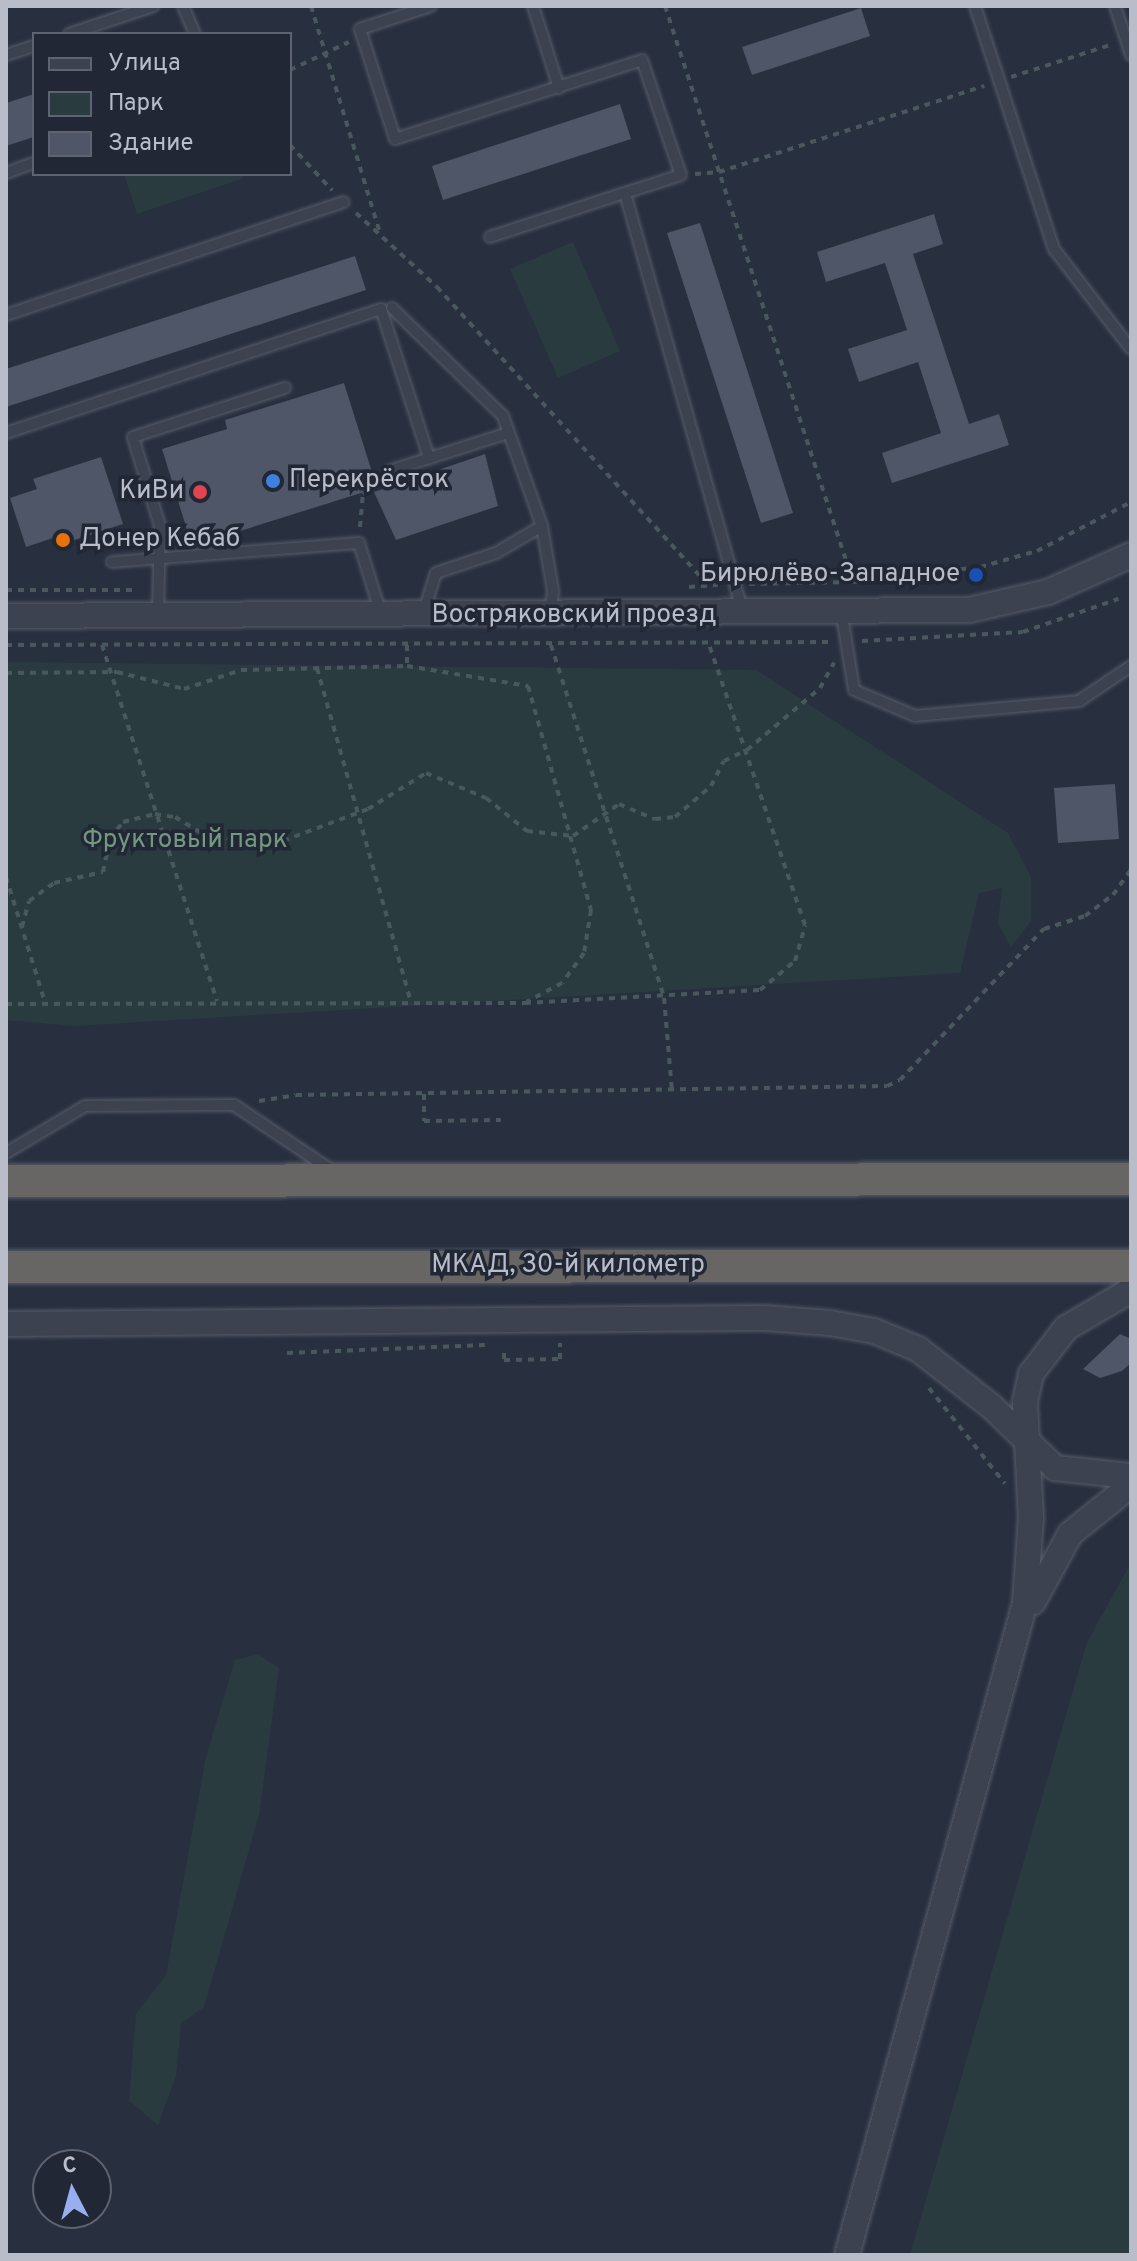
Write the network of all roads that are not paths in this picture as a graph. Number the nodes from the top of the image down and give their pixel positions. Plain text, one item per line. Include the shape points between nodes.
1 (153, 6) edge
2 (183, 6) edge
3 (431, 6) edge
4 (533, 6) edge
5 (975, 6) edge
6 (1115, 6) edge
7 (75, 32) edge
8 (194, 32) edge
9 (32, 47) edge
10 (6, 55) edge
11 (1131, 55) edge
12 (559, 88) junction
13 (32, 164) edge
14 (6, 173) edge
15 (625, 193) junction
16 (344, 202) road end
17 (490, 237) dead end
18 (392, 308) dead end
19 (6, 315) edge
20 (1131, 349) edge
21 (285, 388) dead end
22 (6, 433) edge
23 (508, 433) junction
24 (429, 458) junction
25 (389, 471) road end
26 (542, 526) junction
27 (1131, 555) edge
28 (159, 561) junction
29 (112, 562) dead end
30 (742, 615) junction
31 (842, 615) junction
32 (6, 616) edge
33 (158, 616) junction
34 (381, 616) junction
35 (423, 616) junction
36 (550, 616) junction
37 (1131, 666) edge
38 (6, 1153) edge
39 (1131, 1163) edge
40 (1131, 1179) edge
41 (955, 1180) junction
42 (6, 1181) edge
43 (345, 1181) junction
44 (1131, 1266) edge
45 (6, 1267) edge
46 (1131, 1290) edge
47 (6, 1324) edge
48 (1026, 1441) junction
49 (1131, 1476) edge
50 (1131, 1485) edge
51 (1013, 1657) junction
52 (847, 2255) edge

1 - 7 lane
2 - 8 lane
3 - 12 lane via 360,29 395,139
4 - 12 lane
5 - 20 lane via 1054,249
6 - 11 lane
9 - 10 lane
12 - 15 lane via 642,60 681,175
13 - 14 lane
15 - 17 lane
15 - 30 lane via 739,585
16 - 19 lane
18 - 23 lane via 503,416
21 - 28 lane via 133,437 160,526
22 - 24 lane via 381,309
23 - 24 lane
23 - 26 lane
24 - 25 lane
26 - 35 lane via 496,553 436,573 424,594
26 - 36 lane via 553,591
27 - 31 street, Востряковский проезд via 1014,602
28 - 29 lane
28 - 33 lane
28 - 34 lane via 359,543
30 - 31 street, Востряковский проезд
30 - 36 street, Востряковский проезд
31 - 37 lane via 854,690 915,716 1079,701
32 - 33 street, Востряковский проезд
33 - 34 street, Востряковский проезд
34 - 35 street, Востряковский проезд
35 - 36 street, Востряковский проезд
38 - 43 lane via 85,1106 234,1105
39 - 41 street
40 - 41 highway
41 - 43 highway
42 - 43 highway
44 - 45 highway, МКАД, 30-й километр
46 - 48 street via 1090,1308 1043,1353 1028,1388
47 - 48 street via 765,1318 830,1323 874,1331 918,1349
48 - 49 street via 1055,1468
48 - 51 street via 1030,1563
50 - 51 street via 1091,1512 1057,1552
51 - 52 street

